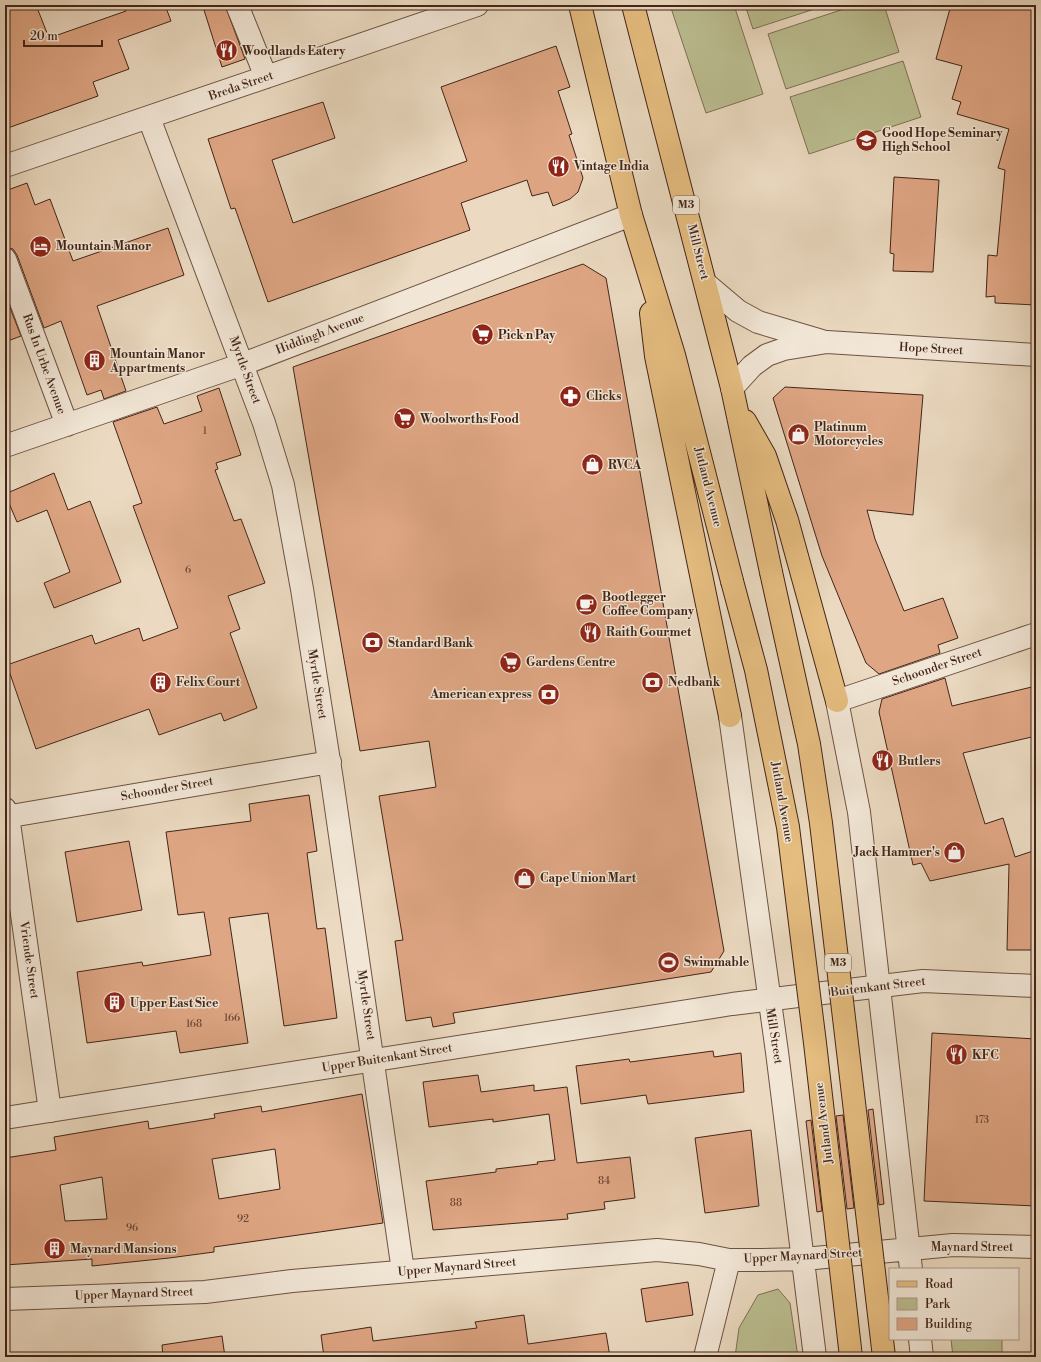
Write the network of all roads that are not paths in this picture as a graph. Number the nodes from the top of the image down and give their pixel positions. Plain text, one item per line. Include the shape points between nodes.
1 (237, 5) edge
2 (477, 5) edge
3 (580, 5) edge
4 (633, 5) edge
5 (266, 77) junction
6 (149, 118) junction
7 (5, 166) edge
8 (631, 215) junction
9 (5, 259) edge
10 (644, 260) junction
11 (706, 284) junction
12 (827, 342) junction
13 (1036, 355) edge
14 (243, 364) junction
15 (734, 397) junction
16 (67, 425) junction
17 (5, 446) edge
18 (1036, 634) edge
19 (837, 701) junction
20 (730, 716) joint
21 (330, 762) junction
22 (6, 814) edge
23 (1036, 986) edge
24 (878, 987) junction
25 (769, 1001) junction
26 (374, 1060) junction
27 (50, 1111) junction
28 (5, 1118) edge
29 (1036, 1248) edge
30 (804, 1259) junction
31 (909, 1259) edge
32 (729, 1260) junction
33 (403, 1271) junction
34 (5, 1299) edge
35 (920, 1340) edge
36 (705, 1357) edge
37 (815, 1357) edge
38 (851, 1357) edge
39 (884, 1357) edge
40 (922, 1357) edge

1 - 5 street
2 - 5 street, Breda Street
3 - 8 main road
4 - 11 main road, Mill Street / M3
5 - 6 street, Breda Street
6 - 7 street, Breda Street
6 - 14 street, Myrtle Street
8 - 10 main road
8 - 14 street, Hiddingh Avenue
9 - 16 street, Rus In Urbe Avenue
10 - 20 main road via 656,356
10 - 38 main road, Jutland Avenue, bridge via 674,355 756,670 788,827
11 - 12 street, Hope Street via 738,311 758,322
11 - 15 main road, Mill Street / M3
12 - 13 street, Hope Street
12 - 15 street, Hope Street via 784,349 767,355 752,366
14 - 16 street, Hiddingh Avenue
14 - 21 street, Myrtle Street via 283,485
15 - 19 main road via 767,463 791,535
15 - 39 main road, M3, bridge via 809,744 821,823
16 - 17 street, Hiddingh Avenue
18 - 19 street, Schoonder Street
19 - 24 street via 859,812
20 - 25 street, Mill Street
21 - 22 street, Schoonder Street
21 - 26 street, Myrtle Street
22 - 27 street, Vriende Street
23 - 24 street, Buitenkant Street via 923,981
24 - 25 street, Buitenkant Street
24 - 31 street
25 - 26 street, Upper Buitenkant Street via 732,1004
25 - 30 street, Mill Street
26 - 27 street, Upper Buitenkant Street
26 - 33 street, Myrtle Street
27 - 28 street, Upper Buitenkant Street
29 - 31 street, Maynard Street via 953,1245
30 - 31 street, Upper Maynard Street
30 - 32 street, Upper Maynard Street
30 - 37 street, Mill Street
32 - 33 street, Upper Maynard Street via 657,1250
32 - 36 street
33 - 34 street, Upper Maynard Street via 206,1292
35 - 40 street

